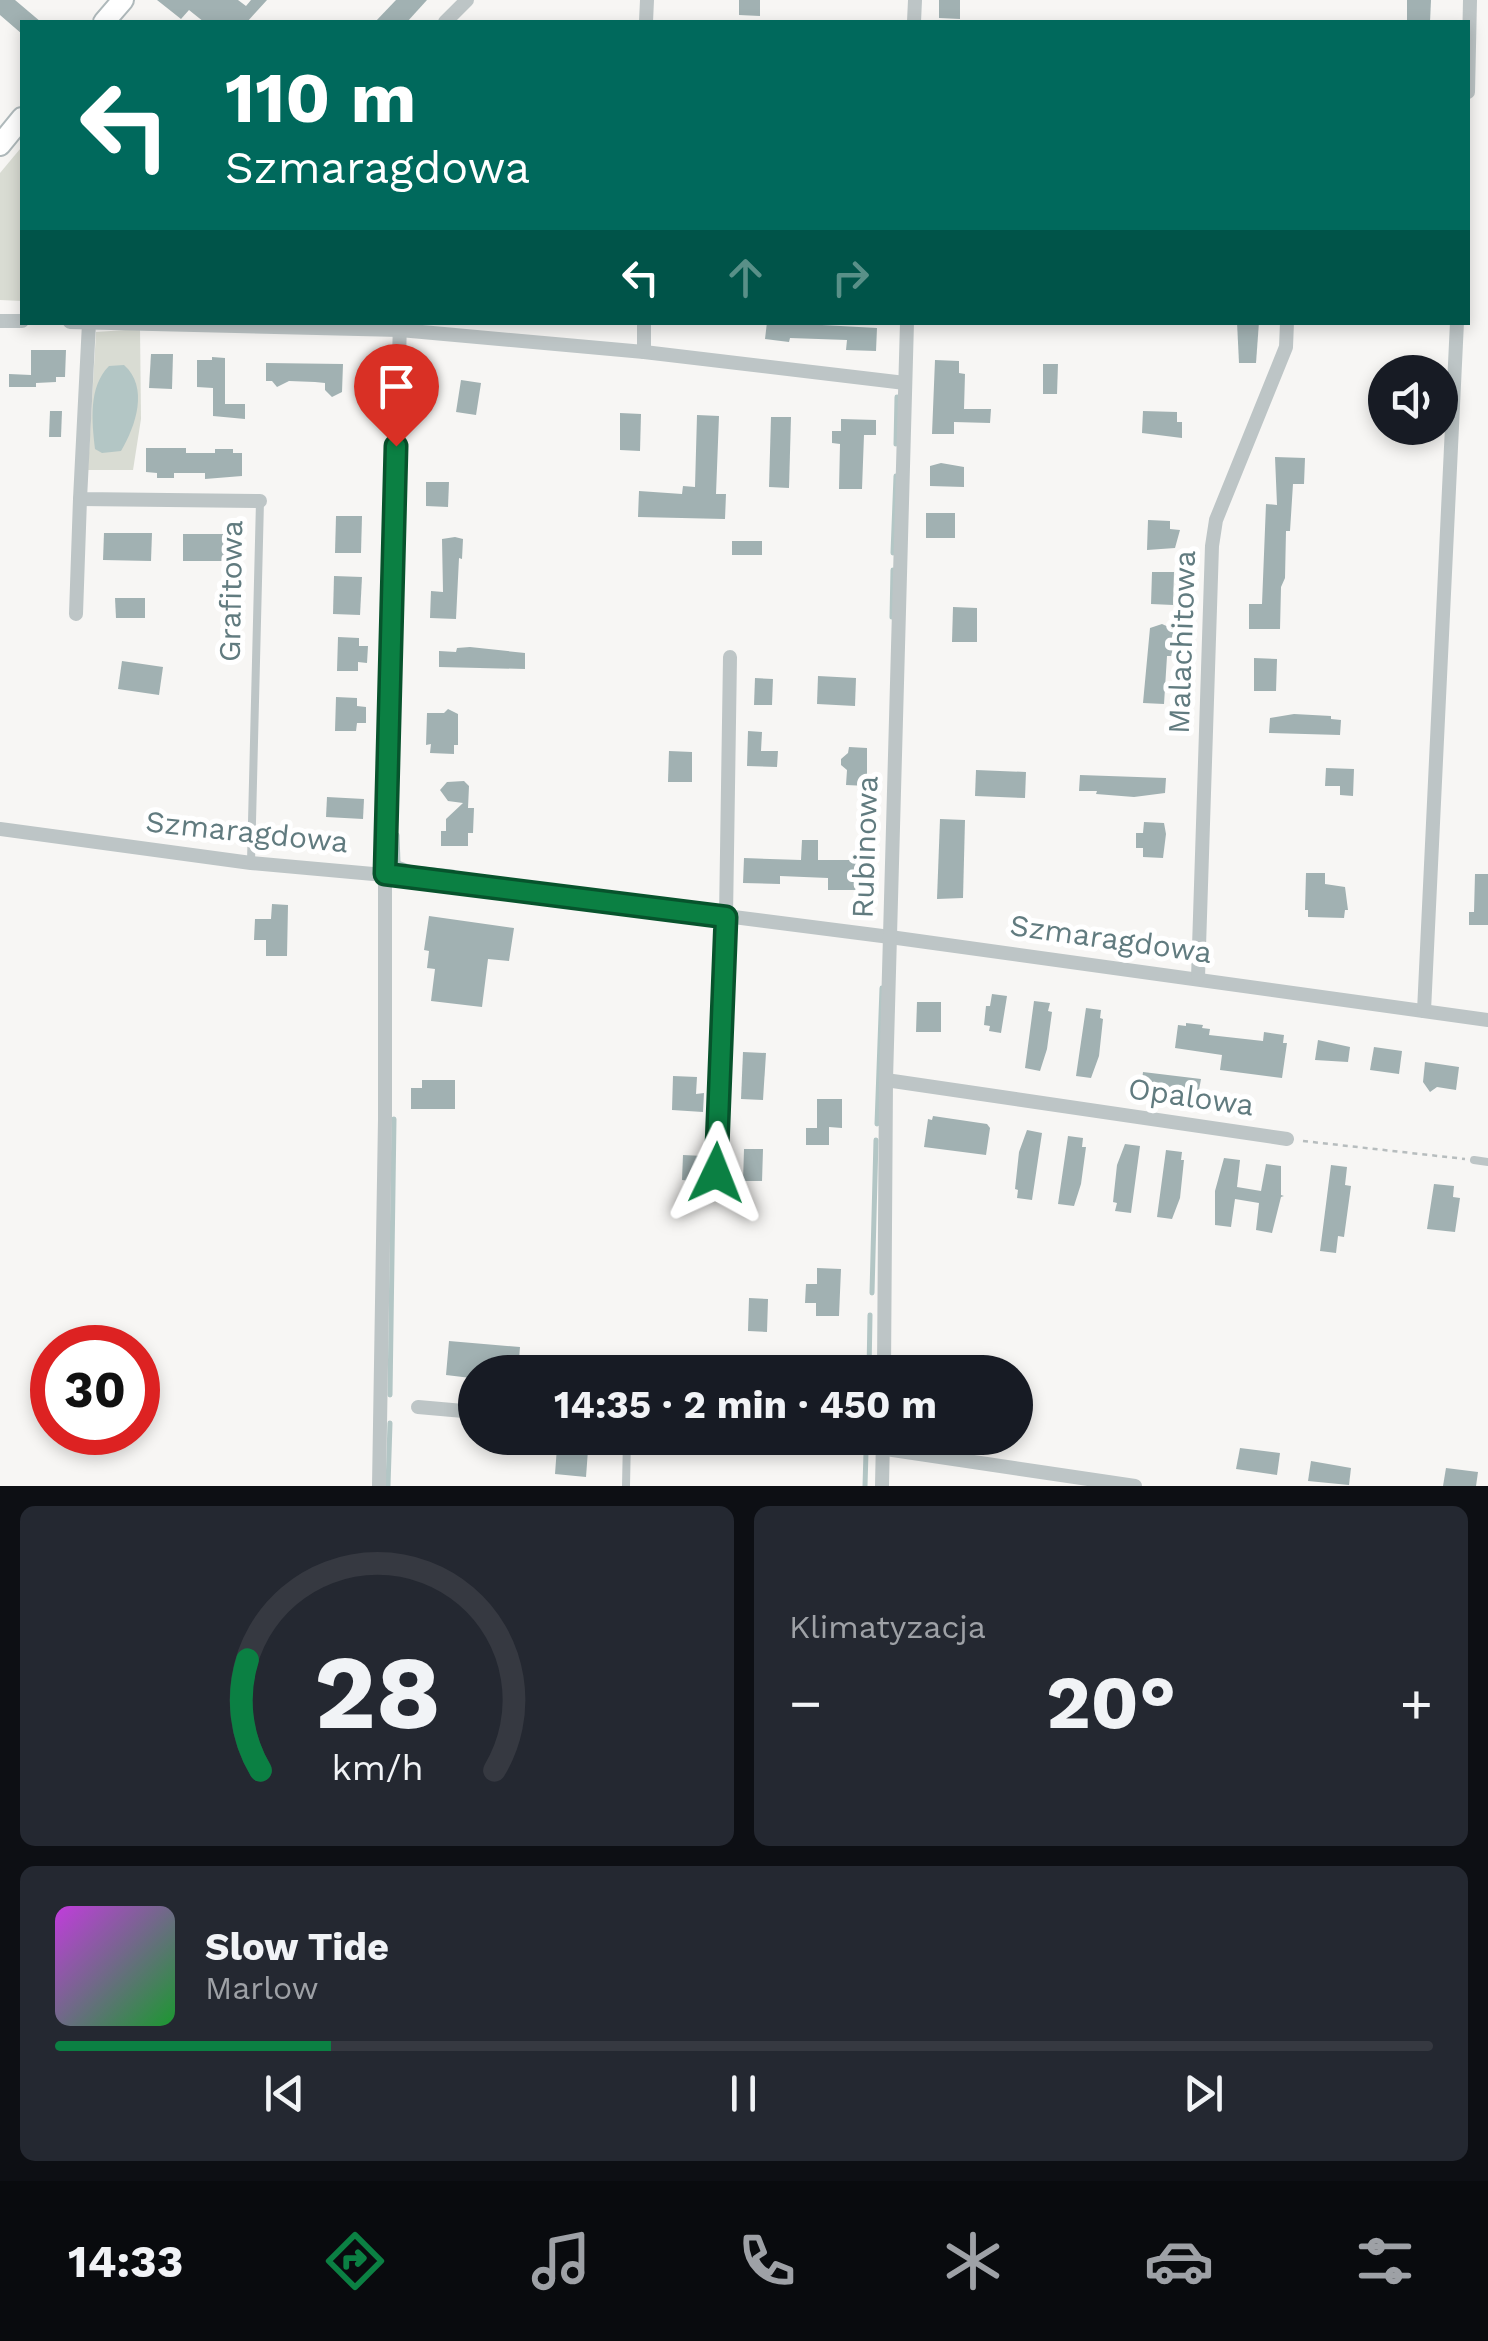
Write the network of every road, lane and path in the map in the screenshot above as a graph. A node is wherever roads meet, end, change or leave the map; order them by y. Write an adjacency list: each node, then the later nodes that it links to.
1 (123, 0): 3 (main road)
2 (467, 0): 4 (street)
3 (106, 20)
4 (447, 20)
5 (20, 120): 6 (main road)
6 (0, 145)
7 (89, 325): 16 (street)
8 (296, 325): 13 (street)
9 (644, 325): 14 (street)
10 (907, 325): 15 (street, Rubinowa)
11 (1286, 325): 25 (street, Malachitowa)
12 (1457, 325): 26 (street)
13 (400, 326): 14 (street); 22 (street)
14 (644, 352): 15 (street)
15 (906, 383): 24 (street, Rubinowa)
16 (80, 499): 17 (street, Grafitowa); 18 (street)
17 (260, 502): 21 (lane, Grafitowa)
18 (76, 614)
19 (730, 657): 23 (street)
20 (0, 828): 21 (street, Szmaragdowa)
21 (251, 863): 22 (street, Szmaragdowa)
22 (385, 874): 23 (street, Szmaragdowa); 39 (street)
23 (726, 917): 24 (street, Szmaragdowa); 32 (street)
24 (890, 937): 25 (street, Szmaragdowa); 28 (street, Rubinowa)
25 (1198, 978): 26 (street, Szmaragdowa)
26 (1424, 1011): 27 (street, Szmaragdowa)
27 (1488, 1020)
28 (886, 1080): 29 (street, Opalowa); 33 (street, Rubinowa)
29 (1287, 1139): 30 (path, Opalowa)
30 (1474, 1160): 31 (lane)
31 (1488, 1162)
32 (716, 1173)
33 (884, 1355)
34 (418, 1407): 35 (street)
35 (458, 1411)
36 (627, 1455): 40 (lane)
37 (883, 1455): 41 (street)
38 (949, 1455): 42 (street)
39 (378, 1486)
40 (626, 1486)
41 (882, 1486)
42 (1135, 1486)

